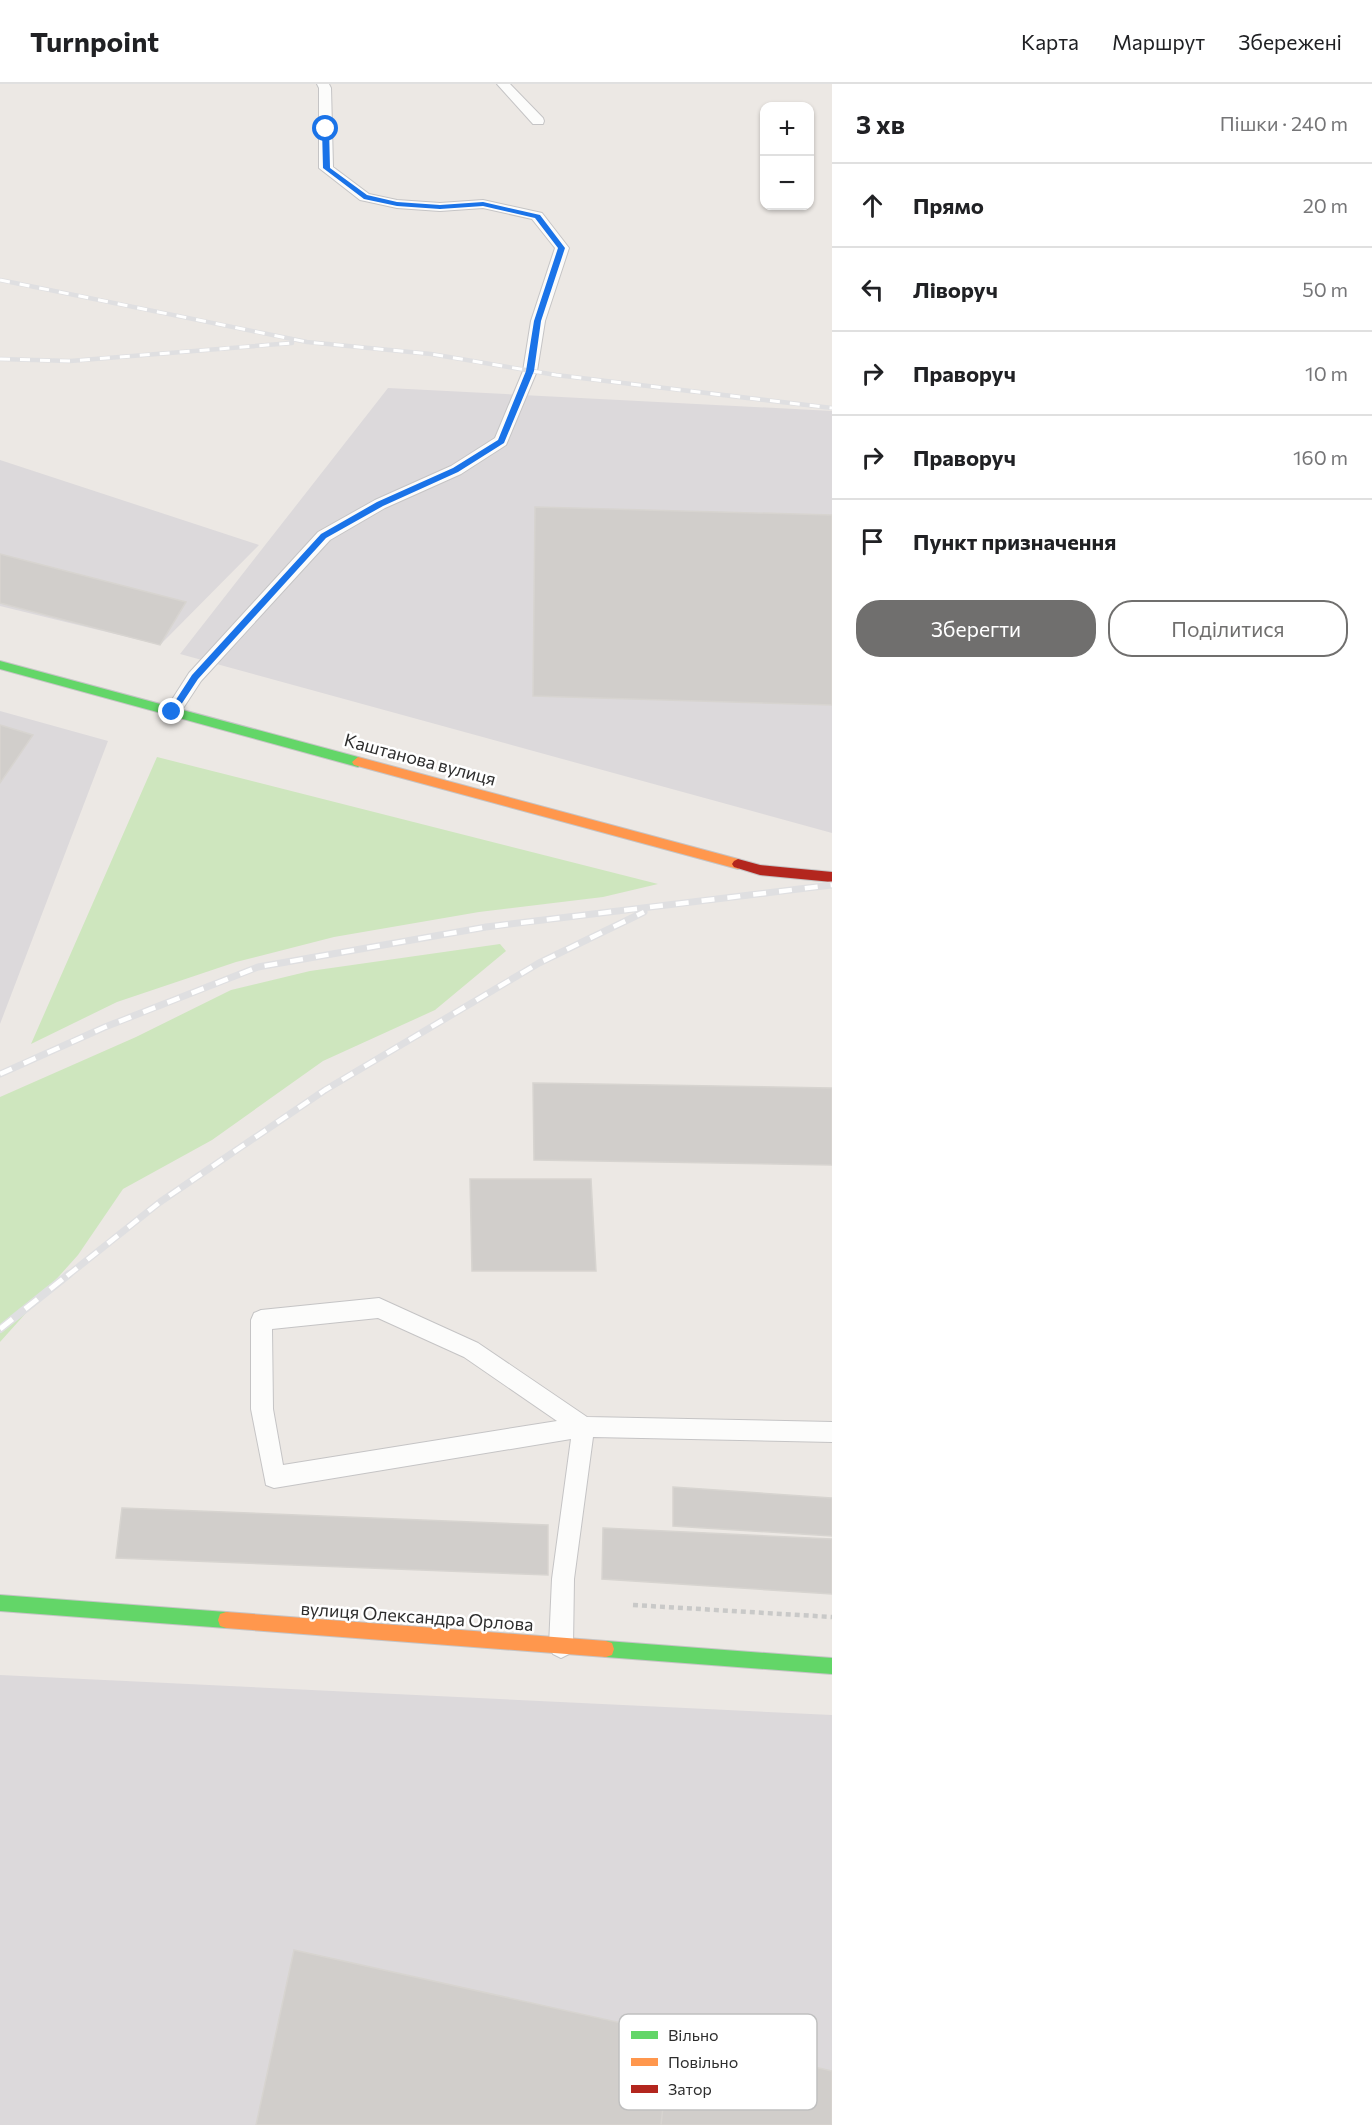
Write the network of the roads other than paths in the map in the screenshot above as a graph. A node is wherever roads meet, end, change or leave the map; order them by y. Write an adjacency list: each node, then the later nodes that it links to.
1 (503, 84): 3 (lane)
2 (325, 85): 5 (lane)
3 (538, 121)
4 (0, 665): 5 (street, Каштанова вулиця)
5 (172, 712): 6 (street, Каштанова вулиця)
6 (832, 877)
7 (584, 1427): 7 (lane); 8 (lane); 10 (lane)
8 (832, 1432)
9 (0, 1603): 10 (street, вулиця Олександра Орлова)
10 (561, 1646): 11 (street, вулиця Олександра Орлова)
11 (832, 1666)

